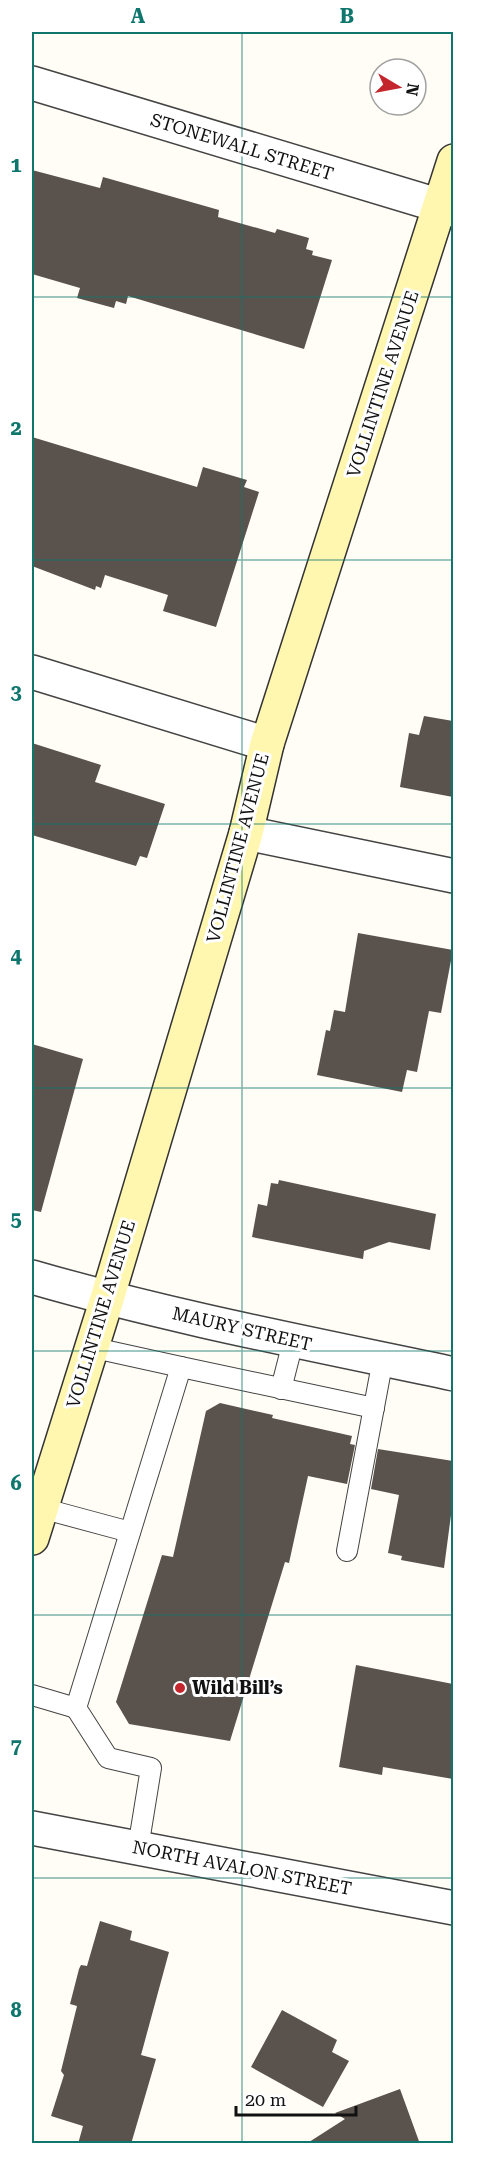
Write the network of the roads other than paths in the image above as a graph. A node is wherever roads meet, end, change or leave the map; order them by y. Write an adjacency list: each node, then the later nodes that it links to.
1 (32, 82): 3 (street, STONEWALL STREET)
2 (453, 161): 3 (street, VOLLINTINE AVENUE)
3 (446, 209): 5 (street, VOLLINTINE AVENUE)
4 (32, 672): 5 (street)
5 (267, 744): 6 (street, VOLLINTINE AVENUE)
6 (246, 833): 7 (street); 9 (street, VOLLINTINE AVENUE)
7 (453, 876)
8 (32, 1277): 9 (street, MAURY STREET)
9 (107, 1299): 10 (street, MAURY STREET); 11 (street, VOLLINTINE AVENUE)
10 (292, 1342): 12 (street, MAURY STREET); 15 (lane)
11 (90, 1347): 13 (lane); 17 (street, VOLLINTINE AVENUE)
12 (383, 1359): 14 (street, MAURY STREET); 16 (lane)
13 (181, 1367): 15 (lane); 18 (lane)
14 (453, 1374)
15 (281, 1389): 16 (lane)
16 (374, 1408): 19 (lane)
17 (36, 1523): 18 (lane)
18 (130, 1532): 21 (lane)
19 (347, 1551)
20 (32, 1695): 21 (lane)
21 (76, 1708): 23 (lane)
22 (32, 1828): 23 (street, NORTH AVALON STREET)
23 (138, 1848): 24 (street, NORTH AVALON STREET)
24 (453, 1908)

